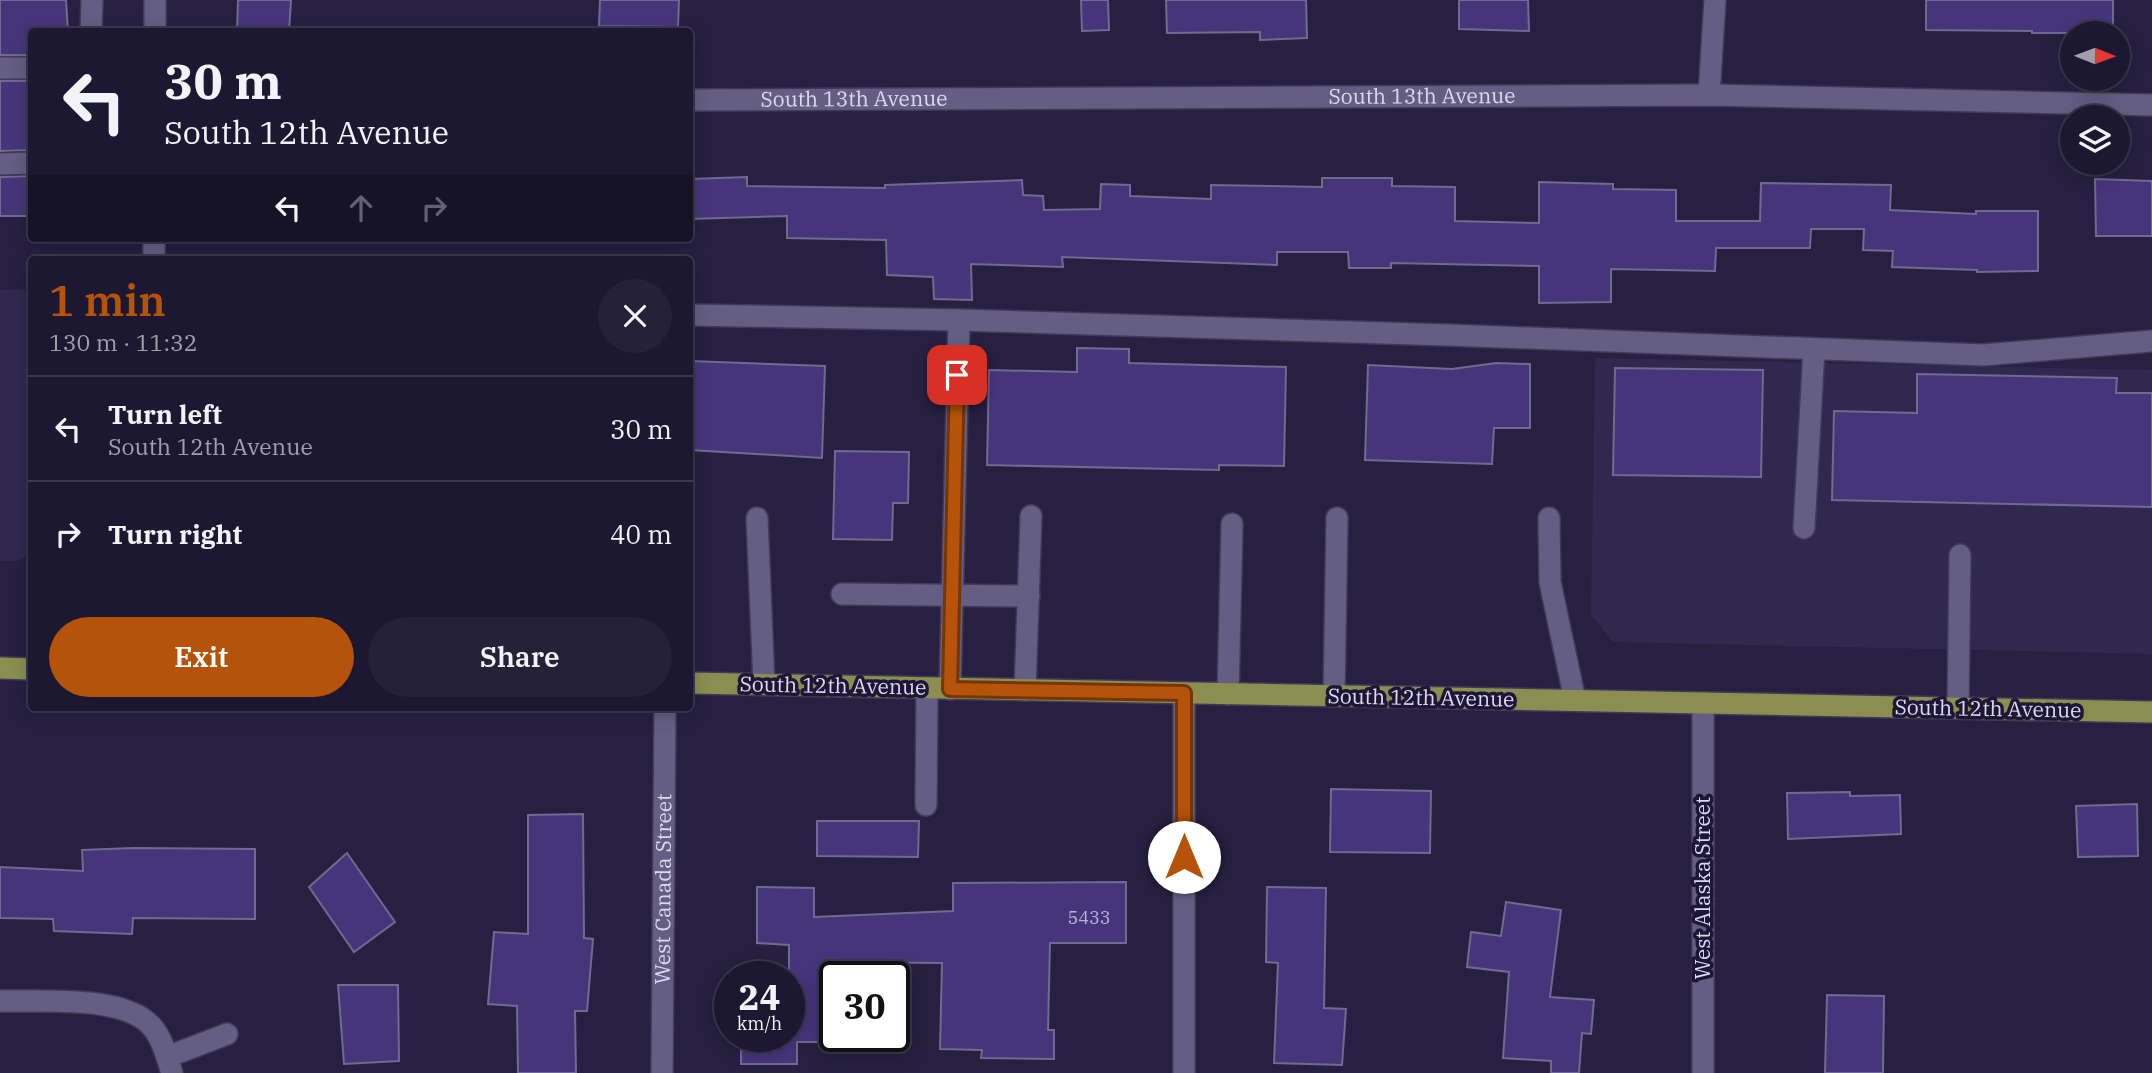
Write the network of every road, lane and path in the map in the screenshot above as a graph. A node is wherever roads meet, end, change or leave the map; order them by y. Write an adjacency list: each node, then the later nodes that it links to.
1 (92, 0): 4 (street)
2 (155, 0): 5 (street)
3 (1715, 0): 8 (street)
4 (91, 28)
5 (155, 28)
6 (0, 68): 7 (street)
7 (28, 68)
8 (1709, 96): 9 (street, South 13th Avenue); 10 (street, South 13th Avenue)
9 (693, 100)
10 (2152, 105)
11 (0, 163): 12 (street)
12 (28, 163)
13 (693, 316): 14 (street)
14 (959, 320): 16 (street); 25 (street)
15 (2152, 341): 16 (street)
16 (1814, 349): 22 (street)
17 (1031, 516): 26 (street)
18 (1549, 517): 37 (street)
19 (757, 518): 30 (street)
20 (1338, 518): 36 (street)
21 (1232, 524): 35 (street)
22 (1804, 528)
23 (1960, 555): 39 (street)
24 (842, 594): 25 (street)
25 (953, 595): 26 (street); 32 (street)
26 (1029, 596): 33 (street)
27 (0, 668): 28 (main road)
28 (28, 669)
29 (693, 683): 30 (main road, South 12th Avenue)
30 (764, 684): 31 (main road, South 12th Avenue)
31 (927, 688): 32 (main road, South 12th Avenue); 42 (street)
32 (950, 689): 33 (main road, South 12th Avenue)
33 (1025, 690): 34 (main road, South 12th Avenue)
34 (1184, 693): 35 (main road, South 12th Avenue); 47 (street)
35 (1228, 694): 36 (main road, South 12th Avenue)
36 (1334, 696): 37 (main road, South 12th Avenue)
37 (1575, 701): 38 (main road, South 12th Avenue)
38 (1703, 703): 39 (main road, South 12th Avenue); 48 (street, West Alaska Street)
39 (1958, 708): 41 (main road, South 12th Avenue)
40 (665, 711): 46 (street, West Canada Street)
41 (2152, 712)
42 (926, 805)
43 (0, 1001): 45 (street)
44 (227, 1034): 45 (street)
45 (169, 1065)
46 (662, 1073)
47 (1184, 1073)
48 (1703, 1073)

